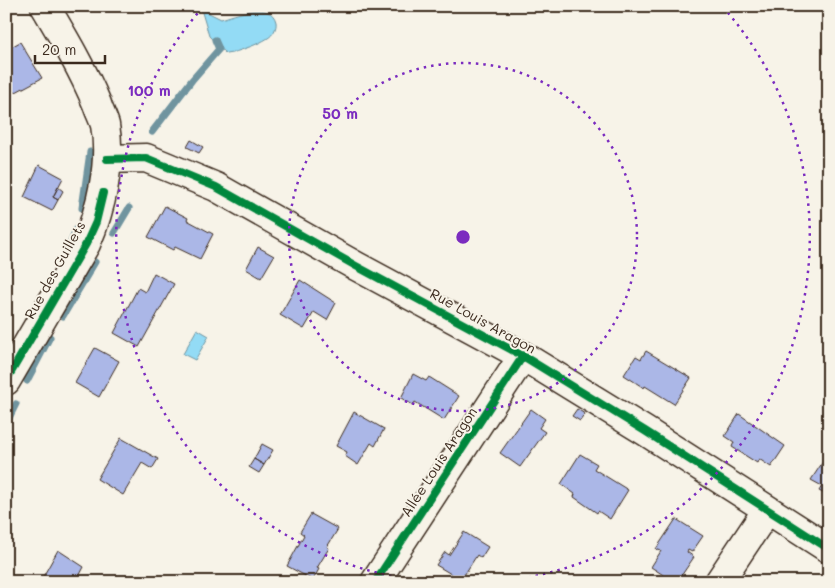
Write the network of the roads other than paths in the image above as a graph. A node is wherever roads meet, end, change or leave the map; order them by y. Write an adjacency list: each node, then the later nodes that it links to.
1 (45, 6): 2 (street, Rue des Guillets)
2 (107, 159): 3 (street, Rue Louis Aragon); 4 (street, Rue des Guillets)
3 (523, 356): 5 (street, Rue Louis Aragon); 7 (street, Allée Louis Aragon)
4 (6, 381)
5 (767, 510): 6 (street, Rue Louis Aragon); 8 (street)
6 (829, 549)
7 (375, 582)
8 (719, 582)

